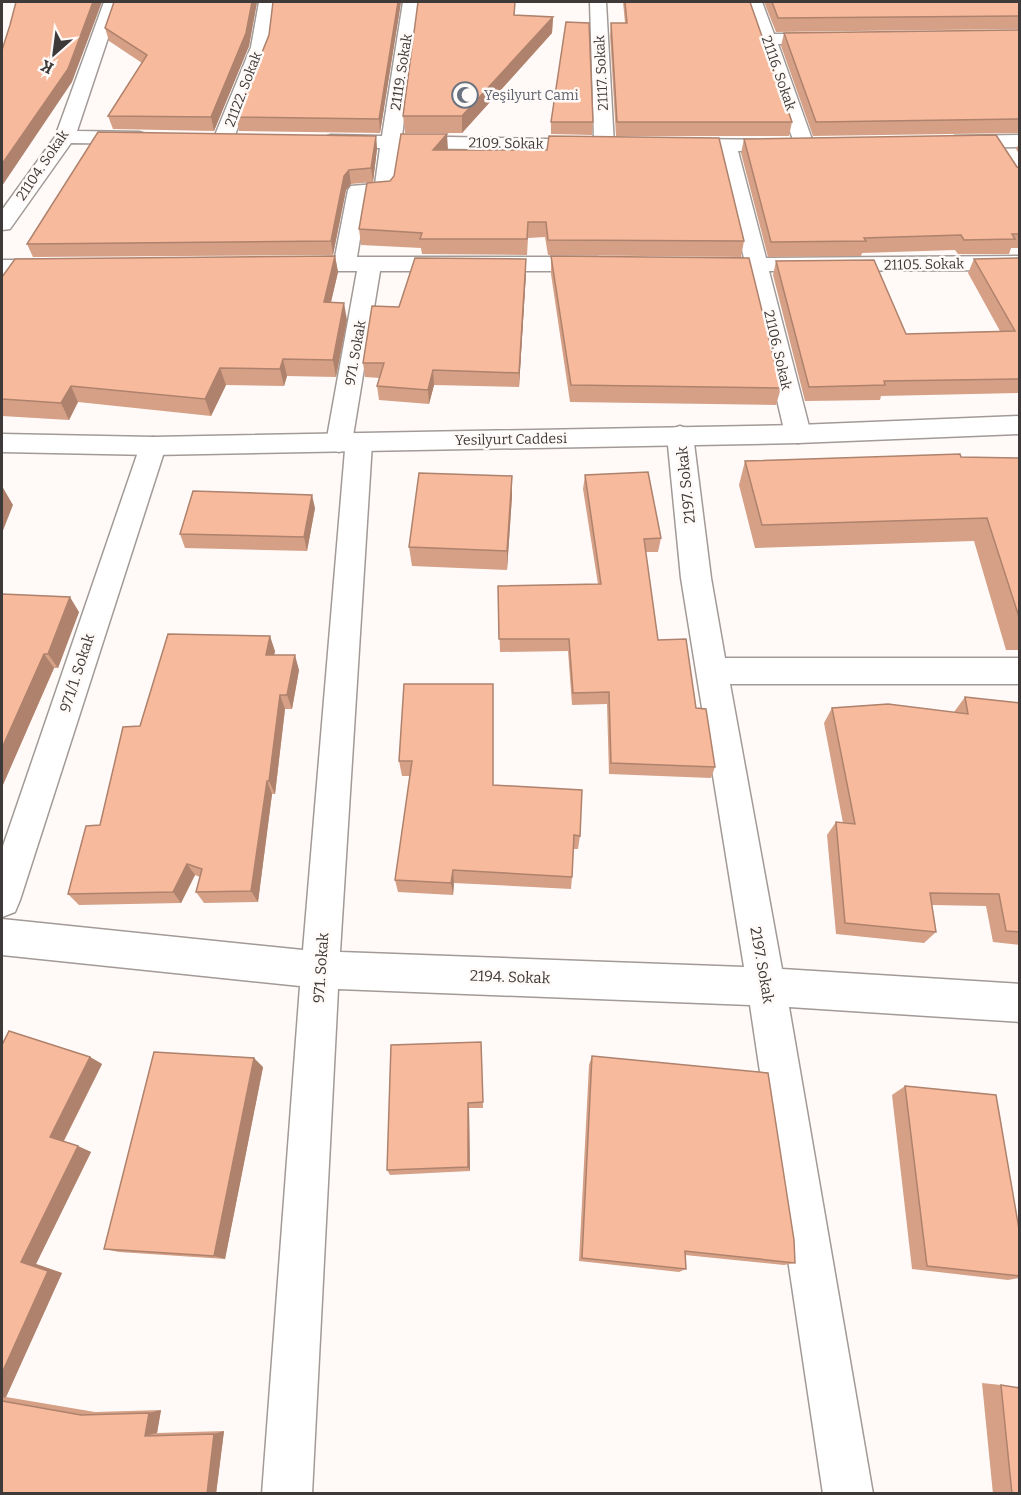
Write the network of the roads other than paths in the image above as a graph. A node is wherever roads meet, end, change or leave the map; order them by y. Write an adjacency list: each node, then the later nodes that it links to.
1 (112, 2): 8 (street, 21104. Sokak)
2 (267, 2): 11 (street, 21122. Sokak)
3 (411, 2): 15 (street, 21119. Sokak)
4 (598, 2): 18 (street, 21117. Sokak)
5 (754, 2): 7 (street, 21116. Sokak)
6 (850, 38): 7 (street)
7 (767, 39): 22 (street, 21116. Sokak)
8 (65, 137): 9 (street); 23 (street, 21104. Sokak)
9 (156, 138)
10 (201, 139): 11 (street)
11 (223, 140): 12 (street)
12 (247, 140)
13 (307, 141): 15 (street, 2109. Sokak)
14 (1020, 141): 16 (street)
15 (390, 142): 18 (street, 2109. Sokak); 24 (street, 21119. Sokak)
16 (936, 142)
17 (828, 144): 22 (street)
18 (604, 145): 19 (street, 2109. Sokak)
19 (627, 145)
20 (660, 145): 21 (street)
21 (727, 145): 22 (street); 31 (street, 21106. Sokak)
22 (804, 145)
23 (2, 224)
24 (345, 263): 25 (street); 27 (street)
25 (370, 263): 28 (street); 37 (street, 971. Sokak)
26 (1020, 263): 31 (street, 21105. Sokak)
27 (274, 264)
28 (617, 265)
29 (688, 265): 31 (street, 21105. Sokak)
30 (73, 266): 32 (street)
31 (758, 266): 34 (street, 21106. Sokak)
32 (2, 267)
33 (1020, 425): 34 (street, Yesilyurt Caddesi)
34 (798, 434): 35 (street, Yesilyurt Caddesi)
35 (680, 435): 37 (street, Yesilyurt Caddesi); 39 (street, 2197. Sokak)
36 (2, 443): 38 (street, Yesilyurt Caddesi)
37 (349, 443): 38 (street, Yesilyurt Caddesi); 43 (street, 971. Sokak)
38 (153, 446): 41 (street, 971/1. Sokak)
39 (712, 671): 40 (street); 44 (street, 2197. Sokak)
40 (1020, 671)
41 (2, 900)
42 (2, 937): 43 (street, 2194. Sokak)
43 (320, 970): 44 (street, 2194. Sokak); 46 (street, 971. Sokak)
44 (766, 987): 45 (street, 2194. Sokak); 47 (street, 2197. Sokak)
45 (1020, 1003)
46 (287, 1494)
47 (848, 1494)

